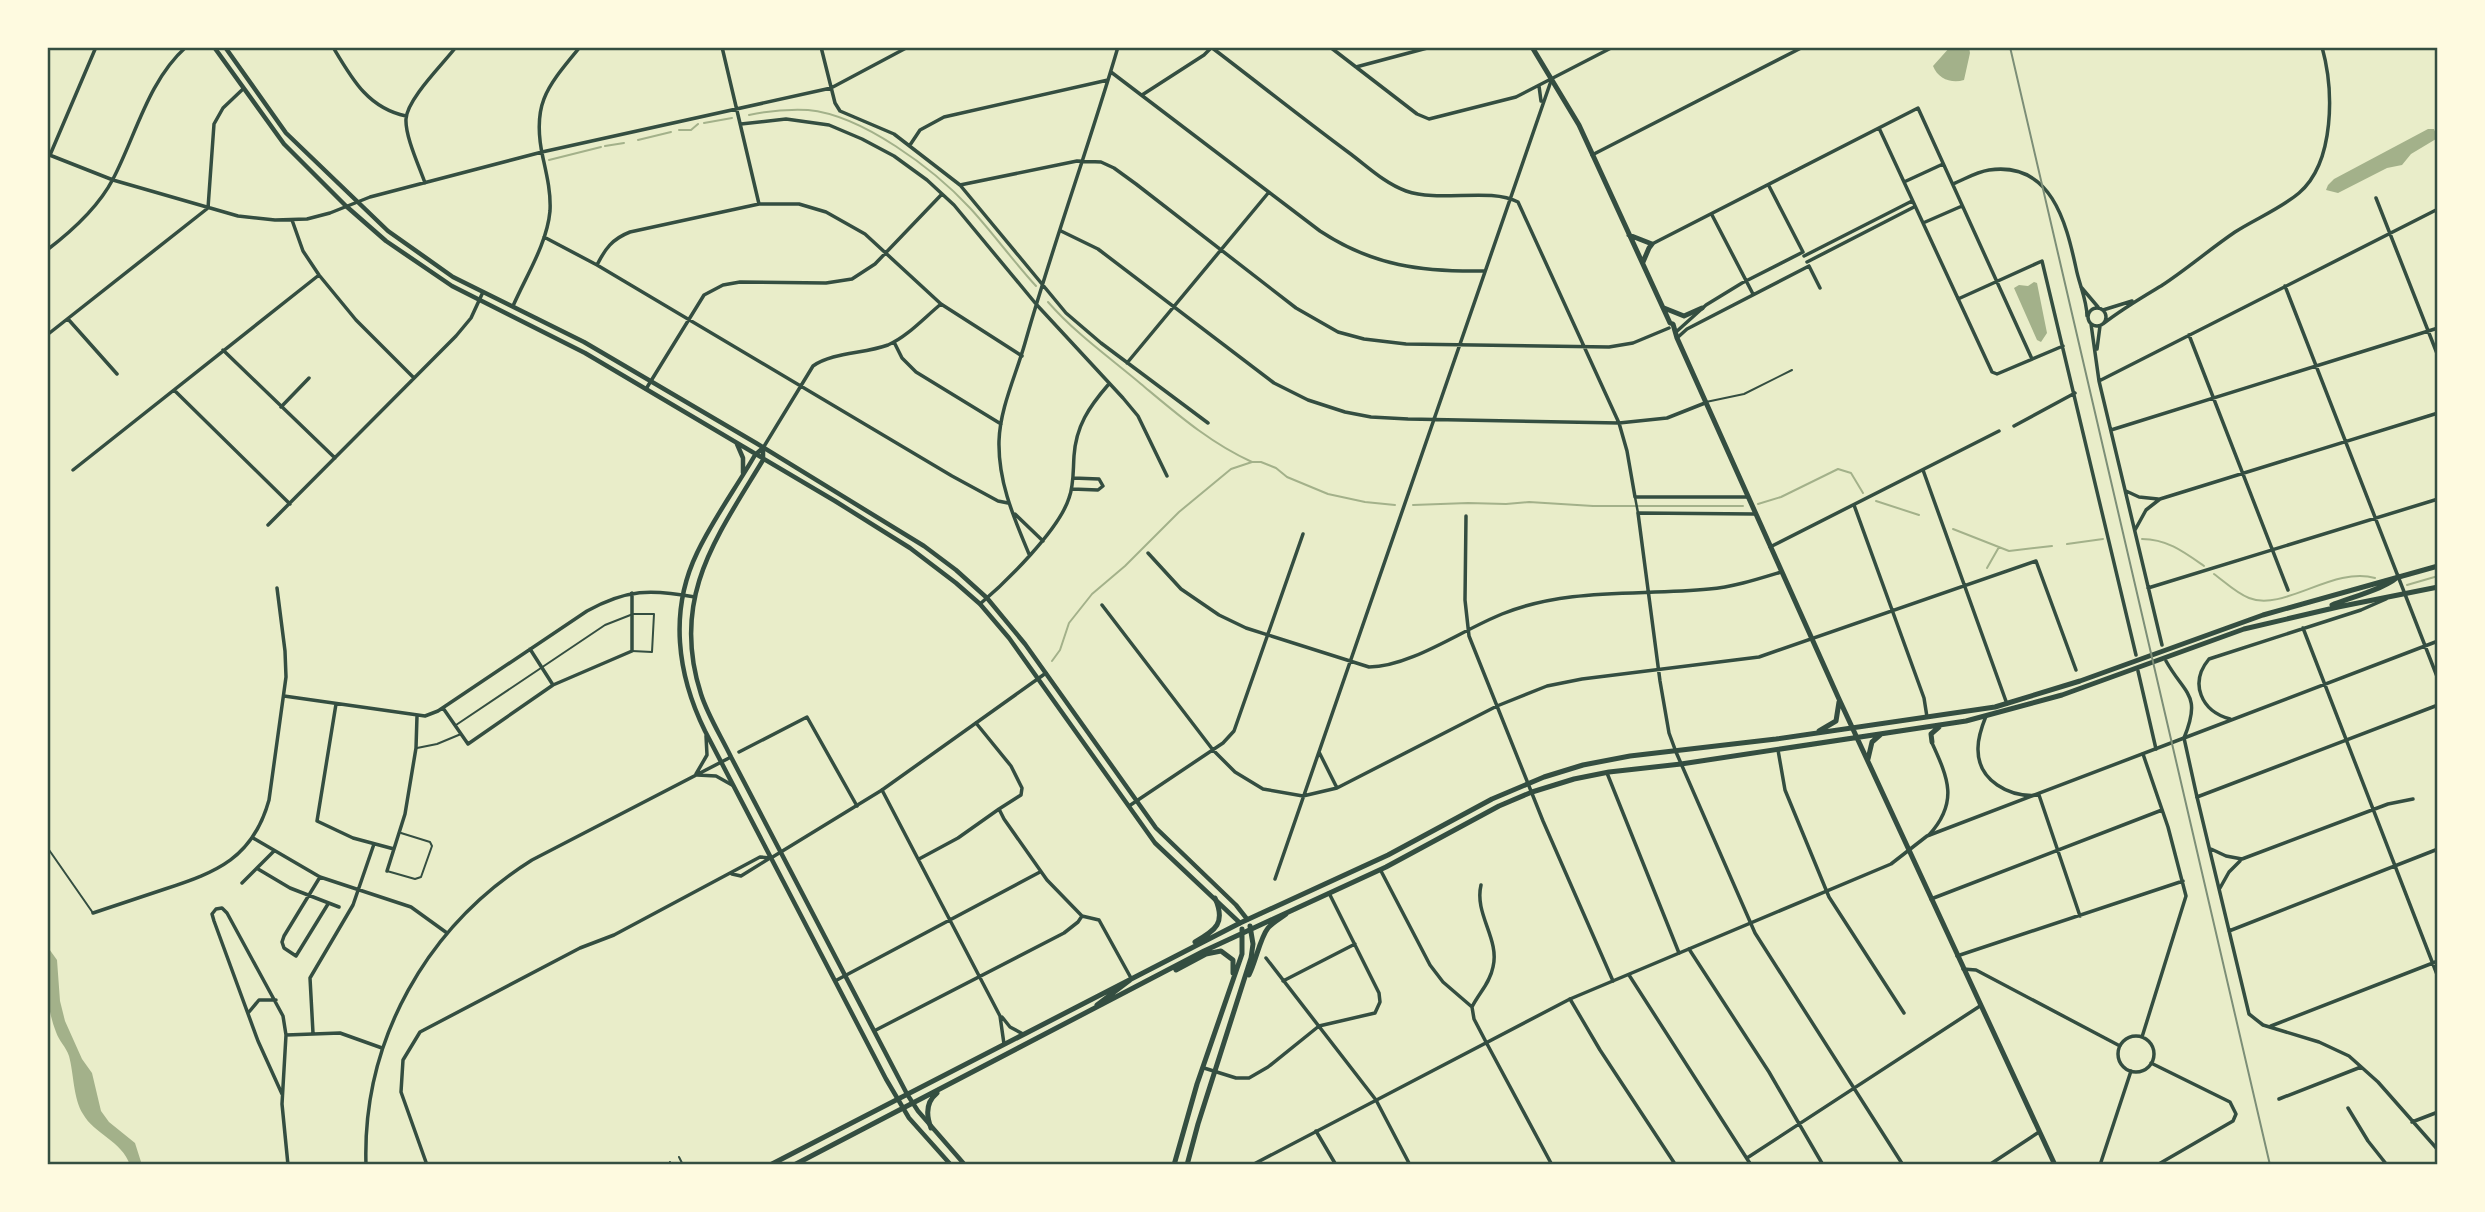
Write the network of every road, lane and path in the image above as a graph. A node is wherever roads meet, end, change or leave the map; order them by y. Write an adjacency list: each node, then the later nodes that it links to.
1 (96, 47): 34 (street)
2 (186, 47): 38 (street)
3 (214, 47): 25 (main road)
4 (225, 47): 49 (main road)
5 (333, 47): 29 (street)
6 (580, 47): 33 (street)
7 (722, 47): 28 (street)
8 (821, 47): 24 (street)
9 (908, 47): 24 (street)
10 (1118, 47): 20 (street)
11 (1212, 47): 26 (street); 46 (street)
12 (1331, 47): 19 (street)
13 (1431, 47): 19 (street)
14 (1532, 47): 22 (main road)
15 (1613, 47): 22 (street)
16 (1803, 47): 35 (street)
17 (2322, 47): 82 (street)
18 (454, 48): 29 (street)
19 (1356, 67): 23 (street)
20 (1111, 72): 21 (street); 26 (street)
21 (1108, 80): 32 (street); 36 (street)
22 (1550, 80): 23 (street); 27 (street); 35 (main road)
23 (1539, 86): 27 (street)
24 (831, 88): 28 (street); 32 (street)
25 (243, 89): 51 (main road); 54 (street)
26 (1142, 95): 44 (street)
27 (1542, 104): 46 (street)
28 (738, 109): 30 (street); 33 (street)
29 (406, 117): 40 (street)
30 (741, 124): 45 (street); 50 (street)
31 (1880, 128): 37 (street); 39 (street); 43 (street)
32 (910, 145): 42 (street)
33 (541, 152): 40 (street); 62 (street)
34 (48, 155): 38 (street)
35 (1592, 155): 61 (main road)
36 (1083, 160): 42 (street); 59 (street); 64 (street)
37 (1943, 164): 39 (street); 41 (street)
38 (113, 180): 54 (street); 65 (street)
39 (1904, 182): 48 (street)
40 (425, 183): 49 (street)
41 (1952, 184): 53 (street); 76 (street)
42 (960, 185): 75 (street)
43 (1769, 186): 56 (street); 67 (street)
44 (1269, 192): 64 (street); 71 (street)
45 (942, 194): 66 (street); 85 (street)
46 (1509, 198): 71 (street); 105 (street)
47 (2376, 198): 60 (street)
48 (1912, 201): 52 (street); 67 (street)
49 (356, 202): 51 (street); 79 (main road)
50 (759, 204): 66 (street); 70 (street)
51 (346, 206): 57 (street); 83 (main road)
52 (1915, 206): 58 (street); 69 (street)
53 (1962, 206): 58 (street); 74 (street)
54 (208, 208): 57 (street); 93 (street)
55 (2438, 209): 60 (street)
56 (1713, 215): 63 (street); 73 (street)
57 (292, 220): 72 (street)
58 (1923, 223): 81 (street)
59 (1061, 231): 75 (street); 87 (street)
60 (2390, 233): 77 (street); 99 (street)
61 (1629, 235): 63 (main road); 68 (main road)
62 (544, 237): 70 (street); 86 (street)
63 (1652, 244): 68 (main road)
64 (1221, 249): 87 (street); 103 (street)
65 (47, 250)
66 (886, 253): 84 (street); 94 (street)
67 (1803, 254): 69 (street); 73 (street)
68 (1643, 262): 88 (main road)
69 (1808, 264): 78 (street); 80 (street)
70 (597, 265): 94 (street)
71 (1484, 271): 103 (street)
72 (318, 275): 106 (street); 116 (street)
73 (1747, 281): 80 (street); 90 (street)
74 (1997, 281): 81 (street); 104 (street); 110 (street)
75 (1042, 284): 85 (street); 111 (street)
76 (2079, 285): 89 (street); 92 (street)
77 (2285, 286): 101 (street); 112 (street)
78 (1820, 288)
79 (483, 292): 83 (street); 86 (main road)
80 (1754, 293): 98 (street)
81 (1958, 299): 110 (street)
82 (2137, 299): 91 (street); 96 (street)
83 (479, 300): 116 (street); 121 (main road)
84 (941, 303): 102 (street); 108 (street)
85 (1036, 304): 108 (street); 119 (street)
86 (513, 306): 118 (main road)
87 (1173, 306): 111 (street); 128 (street)
88 (1663, 307): 90 (main road); 98 (main road)
89 (2098, 307): 91 (street); 92 (street)
90 (1702, 308): 98 (street)
91 (2103, 310): 96 (street)
92 (2087, 316): 95 (street)
93 (68, 318): 100 (street); 114 (street)
94 (687, 320): 118 (street); 120 (street)
95 (2091, 324): 96 (street); 107 (street)
96 (2101, 325): 107 (street)
97 (2438, 328): 99 (street)
98 (1673, 331): 105 (street); 125 (main road)
99 (2428, 331): 109 (street); 112 (street)
100 (47, 335)
101 (2189, 335): 117 (street); 124 (street)
102 (894, 342): 120 (street); 131 (street)
103 (1459, 345): 105 (street); 128 (street)
104 (2063, 346): 110 (street); 123 (street)
105 (1584, 347): 130 (street)
106 (223, 351): 122 (street); 126 (street)
107 (2096, 355): 117 (street)
108 (1021, 356): 131 (street)
109 (2438, 356)
110 (2032, 359)
111 (1127, 363): 129 (street)
112 (2316, 366): 124 (street); 135 (street)
113 (1792, 370): 125 (lane)
114 (117, 374)
115 (309, 378): 126 (street)
116 (414, 378): 139 (street)
117 (2099, 381): 133 (street)
118 (650, 382): 121 (street); 137 (main road)
119 (1108, 384): 144 (street); 146 (street)
120 (801, 386): 137 (street); 153 (street)
121 (646, 389): 136 (main road)
122 (174, 390): 141 (street); 154 (street)
123 (2075, 393): 132 (street); 198 (street)
124 (2214, 398): 133 (street); 143 (street)
125 (1705, 403): 130 (street); 149 (main road)
126 (281, 407): 139 (street)
127 (2438, 413): 135 (street)
128 (1433, 419): 130 (street); 200 (street)
129 (1208, 423)
130 (1619, 423): 152 (street)
131 (1001, 424): 153 (street)
132 (2014, 426)
133 (2111, 430): 148 (street)
134 (1999, 431): 142 (street)
135 (2346, 442): 143 (street); 160 (street)
136 (736, 443): 138 (main road); 145 (main road)
137 (763, 447): 138 (main road); 140 (main road); 182 (main road)
138 (755, 455): 140 (main road); 145 (main road)
139 (335, 458): 154 (street)
140 (762, 460): 181 (main road); 184 (main road)
141 (72, 470)
142 (1923, 470): 155 (street); 172 (street)
143 (2243, 474): 150 (street); 166 (street)
144 (1167, 476)
145 (742, 477): 179 (main road)
146 (1073, 478): 147 (street); 147 (street)
147 (1072, 489): 164 (street)
148 (2126, 491): 150 (street); 162 (street)
149 (1748, 497): 152 (street); 158 (main road)
150 (2160, 499): 162 (street)
151 (2438, 499): 160 (street)
152 (1636, 502): 157 (street)
153 (1008, 503): 156 (street)
154 (290, 504): 161 (street)
155 (1854, 505): 165 (street); 186 (street)
156 (1014, 513): 164 (street); 168 (street)
157 (1638, 513): 158 (street); 178 (street)
158 (1755, 514): 165 (main road)
159 (1466, 516): 190 (street)
160 (2375, 518): 166 (street); 171 (street)
161 (268, 525)
162 (2135, 530): 175 (street)
163 (1303, 534): 191 (street)
164 (1042, 541): 168 (street)
165 (1770, 547): 170 (main road)
166 (2273, 550): 175 (street); 176 (street)
167 (1148, 553): 191 (street)
168 (1029, 554): 182 (street)
169 (2438, 566): 171 (main road)
170 (1782, 572): 178 (street); 192 (main road)
171 (2398, 576): 180 (street); 187 (main road); 215 (main road)
172 (1965, 586): 186 (street); 202 (street); 215 (street)
173 (2438, 587): 180 (main road)
174 (277, 588): 212 (street)
175 (2148, 589): 194 (street)
176 (2288, 590)
177 (632, 592): 179 (street); 188 (street); 196 (street)
178 (1649, 592): 190 (street); 203 (street)
179 (683, 595): 181 (street); 228 (main road)
180 (2405, 595): 183 (main road); 195 (street)
181 (695, 597): 244 (main road)
182 (987, 598): 184 (street); 205 (main road)
183 (2389, 598): 187 (main road); 189 (street)
184 (980, 604): 206 (main road)
185 (1102, 605): 239 (street)
186 (1893, 611): 192 (street); 221 (street)
187 (2316, 611): 220 (main road)
188 (633, 614): 197 (street); 197 (lane); 201 (lane)
189 (2303, 628): 209 (street); 210 (street)
190 (1467, 629): 200 (street); 217 (street)
191 (1269, 635): 200 (street); 239 (street)
192 (1812, 639): 203 (street); 213 (main road)
193 (2438, 641): 195 (street)
194 (2162, 645)
195 (2425, 646): 207 (street); 209 (street)
196 (530, 649): 201 (street); 218 (street)
197 (632, 651): 208 (street)
198 (2136, 655)
199 (2166, 661): 211 (street)
200 (1349, 663): 240 (street)
201 (542, 667): 208 (street); 225 (lane)
202 (2076, 670)
203 (1660, 671): 217 (street); 242 (street)
204 (2138, 671): 238 (street)
205 (1046, 673): 206 (street); 259 (main road)
206 (1039, 679): 223 (street); 261 (main road)
207 (2438, 679)
208 (553, 685): 231 (street)
209 (2325, 685): 222 (street); 234 (street)
210 (2199, 692): 211 (street); 222 (street)
211 (2189, 695): 233 (street)
212 (284, 696): 214 (street); 267 (street)
213 (1839, 699): 226 (main road); 229 (main road)
214 (336, 704): 219 (street); 268 (street)
215 (2007, 704): 221 (main road)
216 (2438, 705): 234 (street)
217 (1497, 706): 250 (street); 252 (street)
218 (443, 708): 219 (street); 225 (street)
219 (417, 716): 236 (street)
220 (1986, 716): 224 (main road); 255 (street)
221 (1927, 717): 226 (main road)
222 (2232, 720): 233 (street)
223 (976, 723): 253 (street); 262 (street)
224 (1943, 725): 227 (main road); 235 (main road)
225 (456, 726): 231 (street)
226 (1853, 728): 229 (main road); 232 (main road)
227 (1916, 729): 230 (main road); 235 (main road)
228 (705, 731): 246 (main road); 249 (street)
229 (1813, 733): 242 (main road)
230 (1886, 733): 232 (main road); 245 (main road)
231 (461, 734): 236 (lane)
232 (1856, 736): 237 (main road); 245 (main road)
233 (2184, 738): 238 (street); 257 (street)
234 (2346, 739): 257 (street); 264 (street)
235 (1931, 742): 266 (street)
236 (415, 748): 265 (street)
237 (1777, 749): 247 (main road); 292 (street)
238 (2156, 749): 243 (street)
239 (1213, 750): 256 (street); 259 (street)
240 (1319, 751): 252 (street); 256 (street)
241 (739, 752): 260 (street)
242 (1676, 752): 247 (street); 250 (main road)
243 (2143, 754): 255 (street); 263 (street)
244 (731, 757): 246 (street); 276 (main road)
245 (1868, 761): 272 (main road)
246 (721, 762): 249 (street); 251 (main road)
247 (1681, 764): 248 (main road); 306 (street)
248 (1606, 772): 254 (main road); 313 (street)
249 (695, 775): 251 (street); 310 (street)
250 (1528, 783): 254 (street); 303 (main road)
251 (734, 788): 277 (main road)
252 (1337, 788): 256 (street)
253 (882, 790): 260 (street); 278 (street)
254 (1532, 793): 282 (main road); 328 (street)
255 (2039, 794): 266 (street); 274 (street)
256 (1303, 796): 286 (street)
257 (2197, 796): 270 (street)
258 (2413, 799): 264 (street)
259 (1137, 800): 261 (street); 303 (main road)
260 (857, 806): 276 (street)
261 (1127, 807): 295 (main road)
262 (999, 809): 278 (street); 284 (street)
263 (2162, 810): 274 (street); 287 (street)
264 (2373, 810): 279 (street); 280 (street)
265 (400, 833): 271 (street); 283 (lane)
266 (1927, 836): 272 (street)
267 (253, 838): 275 (street); 300 (street)
268 (374, 844): 271 (street); 291 (street)
269 (47, 847): 300 (lane)
270 (2209, 847): 279 (street); 290 (street)
271 (394, 849): 283 (street)
272 (1908, 849): 292 (street); 296 (main road)
273 (2438, 849): 280 (street)
274 (2058, 850): 296 (street); 302 (street)
275 (274, 851): 281 (street); 285 (street)
276 (781, 852): 277 (street); 321 (main road)
277 (771, 858): 326 (main road); 377 (street)
278 (919, 859): 304 (street)
279 (2242, 859): 290 (street)
280 (2395, 866): 309 (street); 318 (street)
281 (258, 869): 288 (street); 294 (street)
282 (1380, 869): 293 (main road); 333 (street)
283 (387, 871)
284 (1040, 872): 301 (street); 304 (street)
285 (320, 877): 291 (street); 294 (street)
286 (1275, 879)
287 (2183, 881): 302 (street); 345 (street)
288 (243, 883)
289 (1481, 885): 333 (street)
290 (2219, 888): 309 (street)
291 (359, 890): 310 (street); 342 (street)
292 (1827, 892): 306 (street); 336 (street)
293 (1329, 893): 297 (main road); 311 (street)
294 (309, 897): 298 (street); 298 (street)
295 (1215, 898): 305 (main road); 317 (main road)
296 (1931, 899): 314 (main road)
297 (1308, 902): 307 (main road); 329 (main road)
298 (328, 904): 299 (street)
299 (339, 907)
300 (93, 913)
301 (1082, 916): 322 (street); 324 (street)
302 (2080, 916): 314 (street)
303 (1247, 919): 305 (main road); 307 (main road)
304 (951, 921): 321 (street); 322 (street)
305 (1240, 923): 308 (main road); 317 (main road)
306 (1751, 923): 312 (street); 356 (street)
307 (1251, 928): 308 (main road); 329 (main road)
308 (1243, 931): 325 (main road); 334 (main road)
309 (2229, 931): 340 (street)
310 (447, 933): 349 (street)
311 (1355, 944): 327 (street); 339 (street)
312 (1689, 949): 313 (street); 367 (street)
313 (1679, 953): 320 (street)
314 (1957, 956): 319 (main road)
315 (1266, 958): 327 (street)
316 (2438, 961): 318 (street)
317 (1158, 964): 324 (main road)
318 (2432, 964): 323 (street); 340 (street)
319 (1963, 969): 332 (main road); 348 (street)
320 (1629, 975): 328 (street); 373 (street)
321 (845, 976): 326 (street); 341 (main road)
322 (980, 976): 337 (street); 341 (street)
323 (2438, 977)
324 (1131, 978): 338 (main road); 343 (main road)
325 (1151, 980): 334 (main road); 338 (main road)
326 (835, 981): 360 (main road)
327 (1283, 981): 339 (street)
328 (1613, 981): 330 (street)
329 (1242, 987): 354 (main road)
330 (1570, 999): 346 (street); 374 (street)
331 (276, 1000): 335 (street); 335 (street); 344 (street)
332 (1980, 1006): 356 (street); 370 (main road)
333 (1472, 1007): 346 (street)
334 (1222, 1012): 352 (main road)
335 (249, 1013): 357 (street)
336 (1904, 1013)
337 (1000, 1016): 343 (street); 347 (street)
338 (1083, 1016): 355 (main road)
339 (1319, 1026): 354 (street); 361 (street)
340 (2270, 1026): 351 (street)
341 (873, 1031): 358 (main road)
342 (313, 1033): 344 (street); 349 (street)
343 (1023, 1034): 347 (main road)
344 (286, 1035): 357 (street)
345 (2142, 1037): 348 (street); 350 (street)
346 (1486, 1042): 361 (street); 388 (street)
347 (1004, 1044): 358 (main road)
348 (2120, 1046): 353 (street)
349 (382, 1048): 376 (street)
350 (2151, 1063): 353 (street); 395 (street)
351 (2361, 1067): 359 (street); 366 (street)
352 (1203, 1068): 354 (street); 383 (main road)
353 (2131, 1071): 394 (street)
354 (1215, 1072): 384 (main road)
355 (942, 1088): 362 (main road); 368 (main road)
356 (1854, 1088): 367 (street); 391 (street)
357 (282, 1094): 375 (street)
358 (907, 1094): 360 (main road); 362 (main road)
359 (2279, 1098)
360 (897, 1099): 363 (main road); 379 (main road)
361 (1376, 1100): 369 (street); 387 (street)
362 (912, 1103): 363 (main road); 368 (main road)
363 (903, 1108): 380 (main road); 381 (main road)
364 (2348, 1108): 396 (street)
365 (2438, 1112): 366 (street)
366 (2412, 1122): 371 (street)
367 (1799, 1124): 373 (street); 390 (street)
368 (931, 1128): 382 (main road)
369 (1316, 1131): 385 (street); 386 (street)
370 (2039, 1132): 392 (street); 393 (main road)
371 (2438, 1150)
372 (679, 1157): 378 (lane)
373 (1747, 1158): 389 (street)
374 (1674, 1164)
375 (288, 1165)
376 (366, 1165)
377 (427, 1165)
378 (683, 1165)
379 (770, 1165)
380 (794, 1165)
381 (951, 1165)
382 (965, 1165)
383 (1174, 1165)
384 (1187, 1165)
385 (1253, 1165)
386 (1336, 1165)
387 (1410, 1165)
388 (1552, 1165)
389 (1751, 1165)
390 (1823, 1165)
391 (1903, 1165)
392 (1989, 1165)
393 (2055, 1165)
394 (2100, 1165)
395 (2157, 1165)
396 (2387, 1165)

